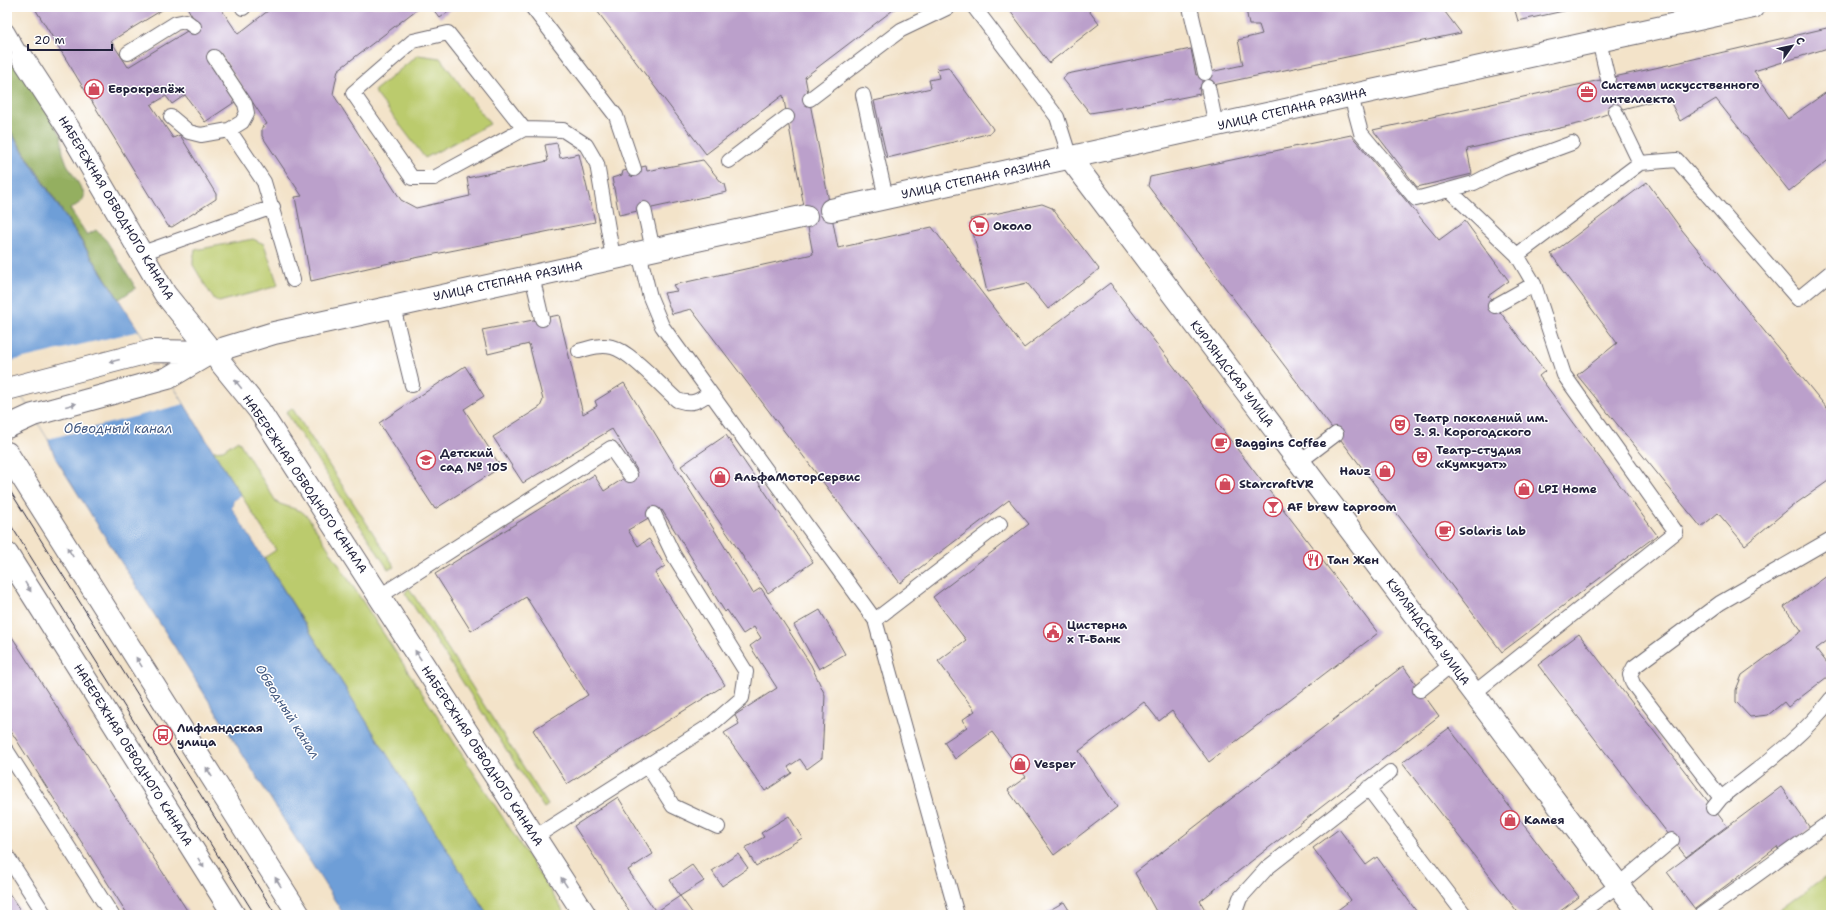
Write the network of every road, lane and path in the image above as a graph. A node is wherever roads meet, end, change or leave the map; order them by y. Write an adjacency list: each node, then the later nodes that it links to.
1 (532, 7): 26 (lane)
2 (949, 7): 15 (lane)
3 (974, 7): 23 (lane)
4 (1190, 7): 19 (lane)
5 (1753, 7): 8 (street, УЛИЦА СТЕПАНА РАЗИНА)
6 (194, 27): 9 (lane)
7 (7, 31): 10 (lane)
8 (1599, 41): 12 (lane); 14 (street, УЛИЦА СТЕПАНА РАЗИНА)
9 (128, 53)
10 (22, 57): 34 (street, НАБЕРЕЖНАЯ ОБВОДНОГО КАНАЛА)
11 (214, 57): 21 (lane)
12 (1608, 79)
13 (863, 95): 28 (lane)
14 (1351, 96): 19 (street, УЛИЦА СТЕПАНА РАЗИНА); 27 (lane)
15 (810, 100)
16 (1615, 111): 25 (lane)
17 (171, 117): 21 (lane)
18 (787, 117): 24 (lane)
19 (1216, 126): 23 (street, УЛИЦА СТЕПАНА РАЗИНА)
20 (524, 129): 20 (lane); 36 (lane)
21 (229, 130): 29 (lane)
22 (1572, 143): 27 (lane)
23 (1070, 158): 28 (street, УЛИЦА СТЕПАНА РАЗИНА); 52 (street, КУРЛЯНДСКАЯ УЛИЦА)
24 (729, 161)
25 (1640, 163): 35 (lane); 37 (lane)
26 (634, 169)
27 (1449, 190): 35 (lane)
28 (886, 198): 31 (street, УЛИЦА СТЕПАНА РАЗИНА)
29 (273, 207): 34 (lane); 39 (lane)
30 (644, 209): 33 (lane)
31 (831, 210)
32 (806, 216): 33 (street, УЛИЦА СТЕПАНА РАЗИНА)
33 (646, 251): 36 (street, УЛИЦА СТЕПАНА РАЗИНА); 48 (lane)
34 (142, 253): 45 (street, НАБЕРЕЖНАЯ ОБВОДНОГО КАНАЛА)
35 (1517, 255): 40 (lane)
36 (613, 258): 38 (street, УЛИЦА СТЕПАНА РАЗИНА)
37 (1831, 272)
38 (532, 276): 42 (street, УЛИЦА СТЕПАНА РАЗИНА); 43 (lane)
39 (293, 280)
40 (1534, 284): 41 (lane); 62 (lane)
41 (1495, 306)
42 (393, 307): 45 (street, УЛИЦА СТЕПАНА РАЗИНА); 46 (lane)
43 (542, 318)
44 (579, 351): 48 (lane)
45 (212, 352): 47 (street, УЛИЦА СТЕПАНА РАЗИНА, one-way to 47); 49 (street, УЛИЦА СТЕПАНА РАЗИНА, one-way to 45); 58 (street, НАБЕРЕЖНАЯ ОБВОДНОГО КАНАЛА, one-way to 45)
46 (412, 385)
47 (12, 389)
48 (710, 393): 59 (lane)
49 (7, 427)
50 (1336, 434): 52 (lane)
51 (7, 453): 77 (street, one-way to 51)
52 (1298, 462): 60 (street, КУРЛЯНДСКАЯ УЛИЦА)
53 (630, 475): 58 (lane)
54 (654, 514): 65 (lane)
55 (1000, 524): 59 (lane)
56 (1831, 538): 63 (lane)
57 (7, 554): 76 (street, НАБЕРЕЖНАЯ ОБВОДНОГО КАНАЛА, one-way to 76)
58 (380, 596): 70 (street, НАБЕРЕЖНАЯ ОБВОДНОГО КАНАЛА, one-way to 58)
59 (876, 620): 79 (lane)
60 (1452, 664): 61 (lane); 62 (street, КУРЛЯНДСКАЯ УЛИЦА)
61 (1420, 690)
62 (1474, 693): 73 (street, КУРЛЯНДСКАЯ УЛИЦА)
63 (1831, 700)
64 (7, 751): 75 (lane)
65 (647, 765): 69 (lane); 70 (lane)
66 (1390, 772): 67 (lane)
67 (1368, 788): 80 (lane); 81 (lane)
68 (1831, 821): 84 (lane)
69 (718, 827)
70 (535, 838): 78 (street, НАБЕРЕЖНАЯ ОБВОДНОГО КАНАЛА, one-way to 70)
71 (1672, 840): 73 (lane)
72 (7, 856): 74 (lane)
73 (1618, 884): 82 (lane); 83 (street, КУРЛЯНДСКАЯ УЛИЦА)
74 (45, 915)
75 (112, 915)
76 (234, 915)
77 (299, 915)
78 (585, 915)
79 (957, 915)
80 (1234, 915)
81 (1464, 915)
82 (1577, 915)
83 (1641, 915)
84 (1702, 915)

